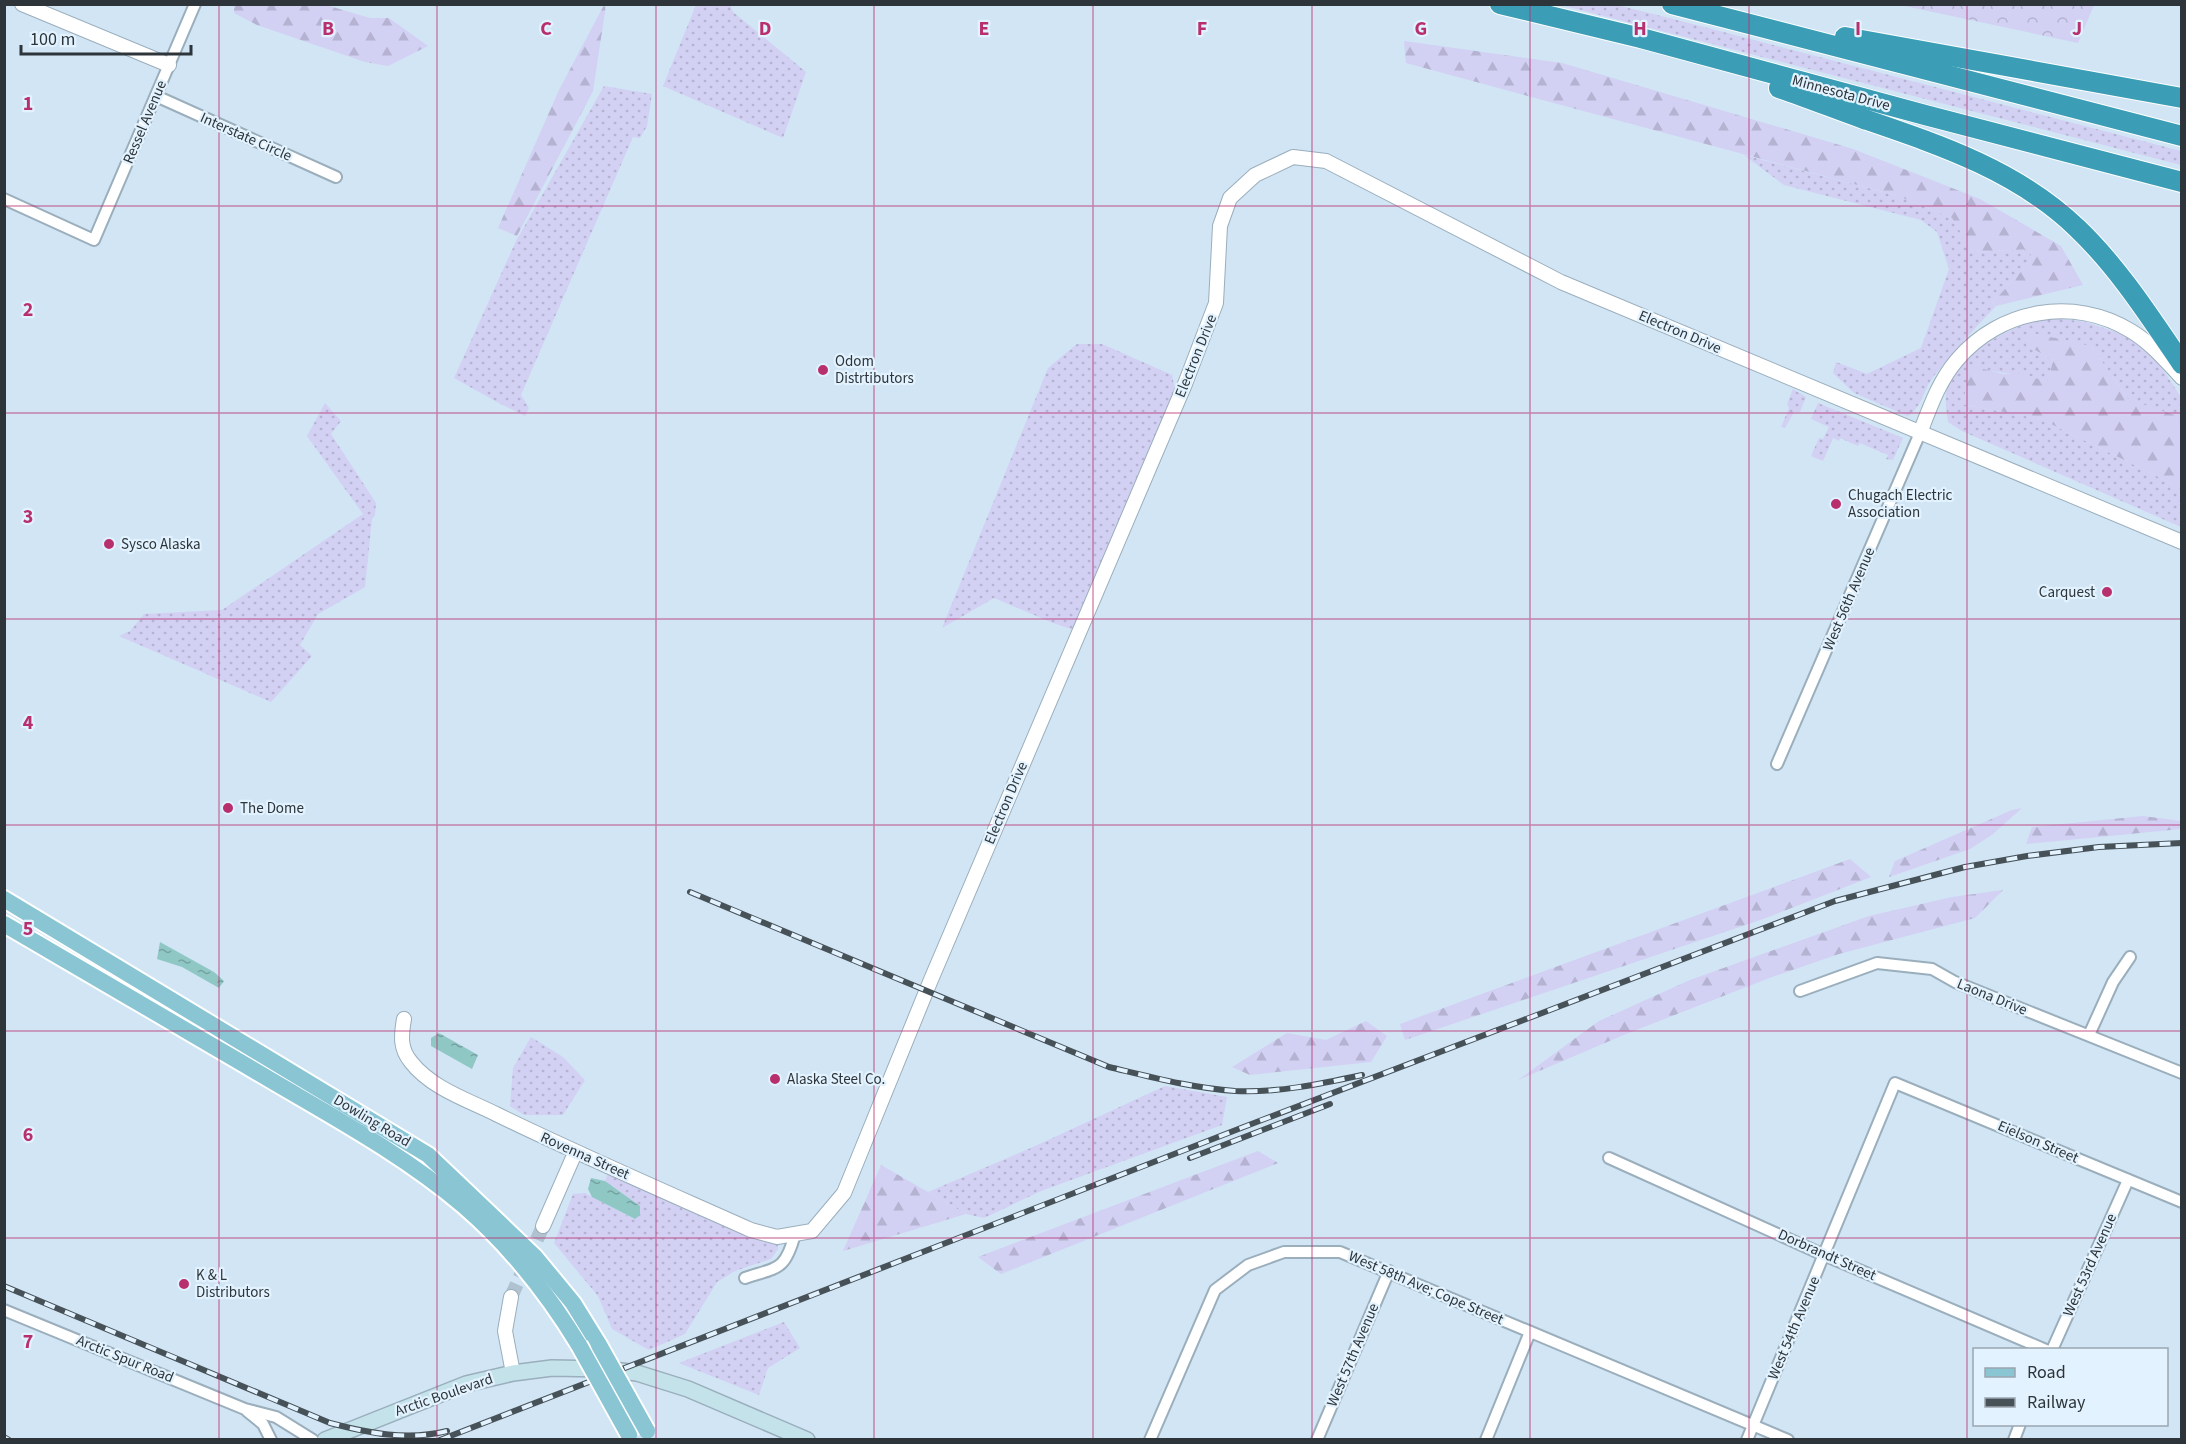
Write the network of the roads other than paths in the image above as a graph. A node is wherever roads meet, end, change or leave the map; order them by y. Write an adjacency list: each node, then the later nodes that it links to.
1 (22, 4): 7 (street)
2 (195, 4): 7 (street, Ressel Avenue)
3 (1500, 4): 6 (highway, Minnesota Drive)
4 (1672, 4): 10 (highway)
5 (1680, 4): 9 (highway)
6 (1641, 38): 12 (highway, Minnesota Drive); 14 (highway)
7 (169, 65): 8 (street, Ressel Avenue)
8 (156, 96): 11 (street, Interstate Circle); 13 (street, Ressel Avenue)
9 (2181, 98)
10 (2181, 136)
11 (336, 177)
12 (2181, 182)
13 (4, 199)
14 (2181, 364)
15 (2181, 378): 16 (street)
16 (1920, 433): 17 (street, Electron Drive); 18 (street, West 56th Avenue); 32 (street, Electron Drive)
17 (2181, 542)
18 (1777, 764)
19 (4, 899): 46 (main road, Dowling Road, bridge)
20 (4, 924): 47 (main road, Dowling Road, bridge)
21 (2130, 957): 24 (street)
22 (1800, 991): 24 (street, Laona Drive)
23 (404, 1019): 27 (street, Rovenna Street)
24 (2088, 1035): 25 (street, Laona Drive)
25 (2181, 1073)
26 (1895, 1083): 29 (street, Eielson Street); 34 (street, West 54th Avenue)
27 (575, 1153): 31 (street); 33 (street, Rovenna Street)
28 (1609, 1158): 34 (street, Dorbrandt Street)
29 (2128, 1180): 30 (street, Eielson Street); 41 (street, West 53rd Avenue)
30 (2181, 1202)
31 (543, 1226)
32 (812, 1231): 33 (street, Rovenna Street)
33 (795, 1234): 36 (street)
34 (1824, 1255): 40 (street, Dorbrandt Street); 44 (street, West 54th Avenue)
35 (1389, 1271): 39 (street, West 58th Ave; Cope Street); 52 (street, West 58th Ave; Cope Street); 53 (street, West 57th Avenue)
36 (745, 1278)
37 (511, 1296): 42 (street)
38 (4, 1310): 43 (street, Arctic Spur Road)
39 (1530, 1332): 44 (street, West 58th Ave; Cope Street); 54 (street)
40 (2041, 1348)
41 (2053, 1348)
42 (513, 1373): 50 (main road, Arctic Boulevard); 51 (main road, Arctic Boulevard)
43 (244, 1409): 48 (street, Arctic Spur Road); 49 (street, Arctic Spur Road)
44 (1753, 1424): 55 (street, West 54th Avenue); 56 (street, West 58th Ave; Cope Street)
45 (2020, 1426): 57 (street)
46 (648, 1435)
47 (630, 1437)
48 (271, 1440)
49 (313, 1440)
50 (325, 1440)
51 (807, 1440)
52 (1150, 1440)
53 (1317, 1440)
54 (1486, 1440)
55 (1747, 1440)
56 (1788, 1440)
57 (2014, 1440)

